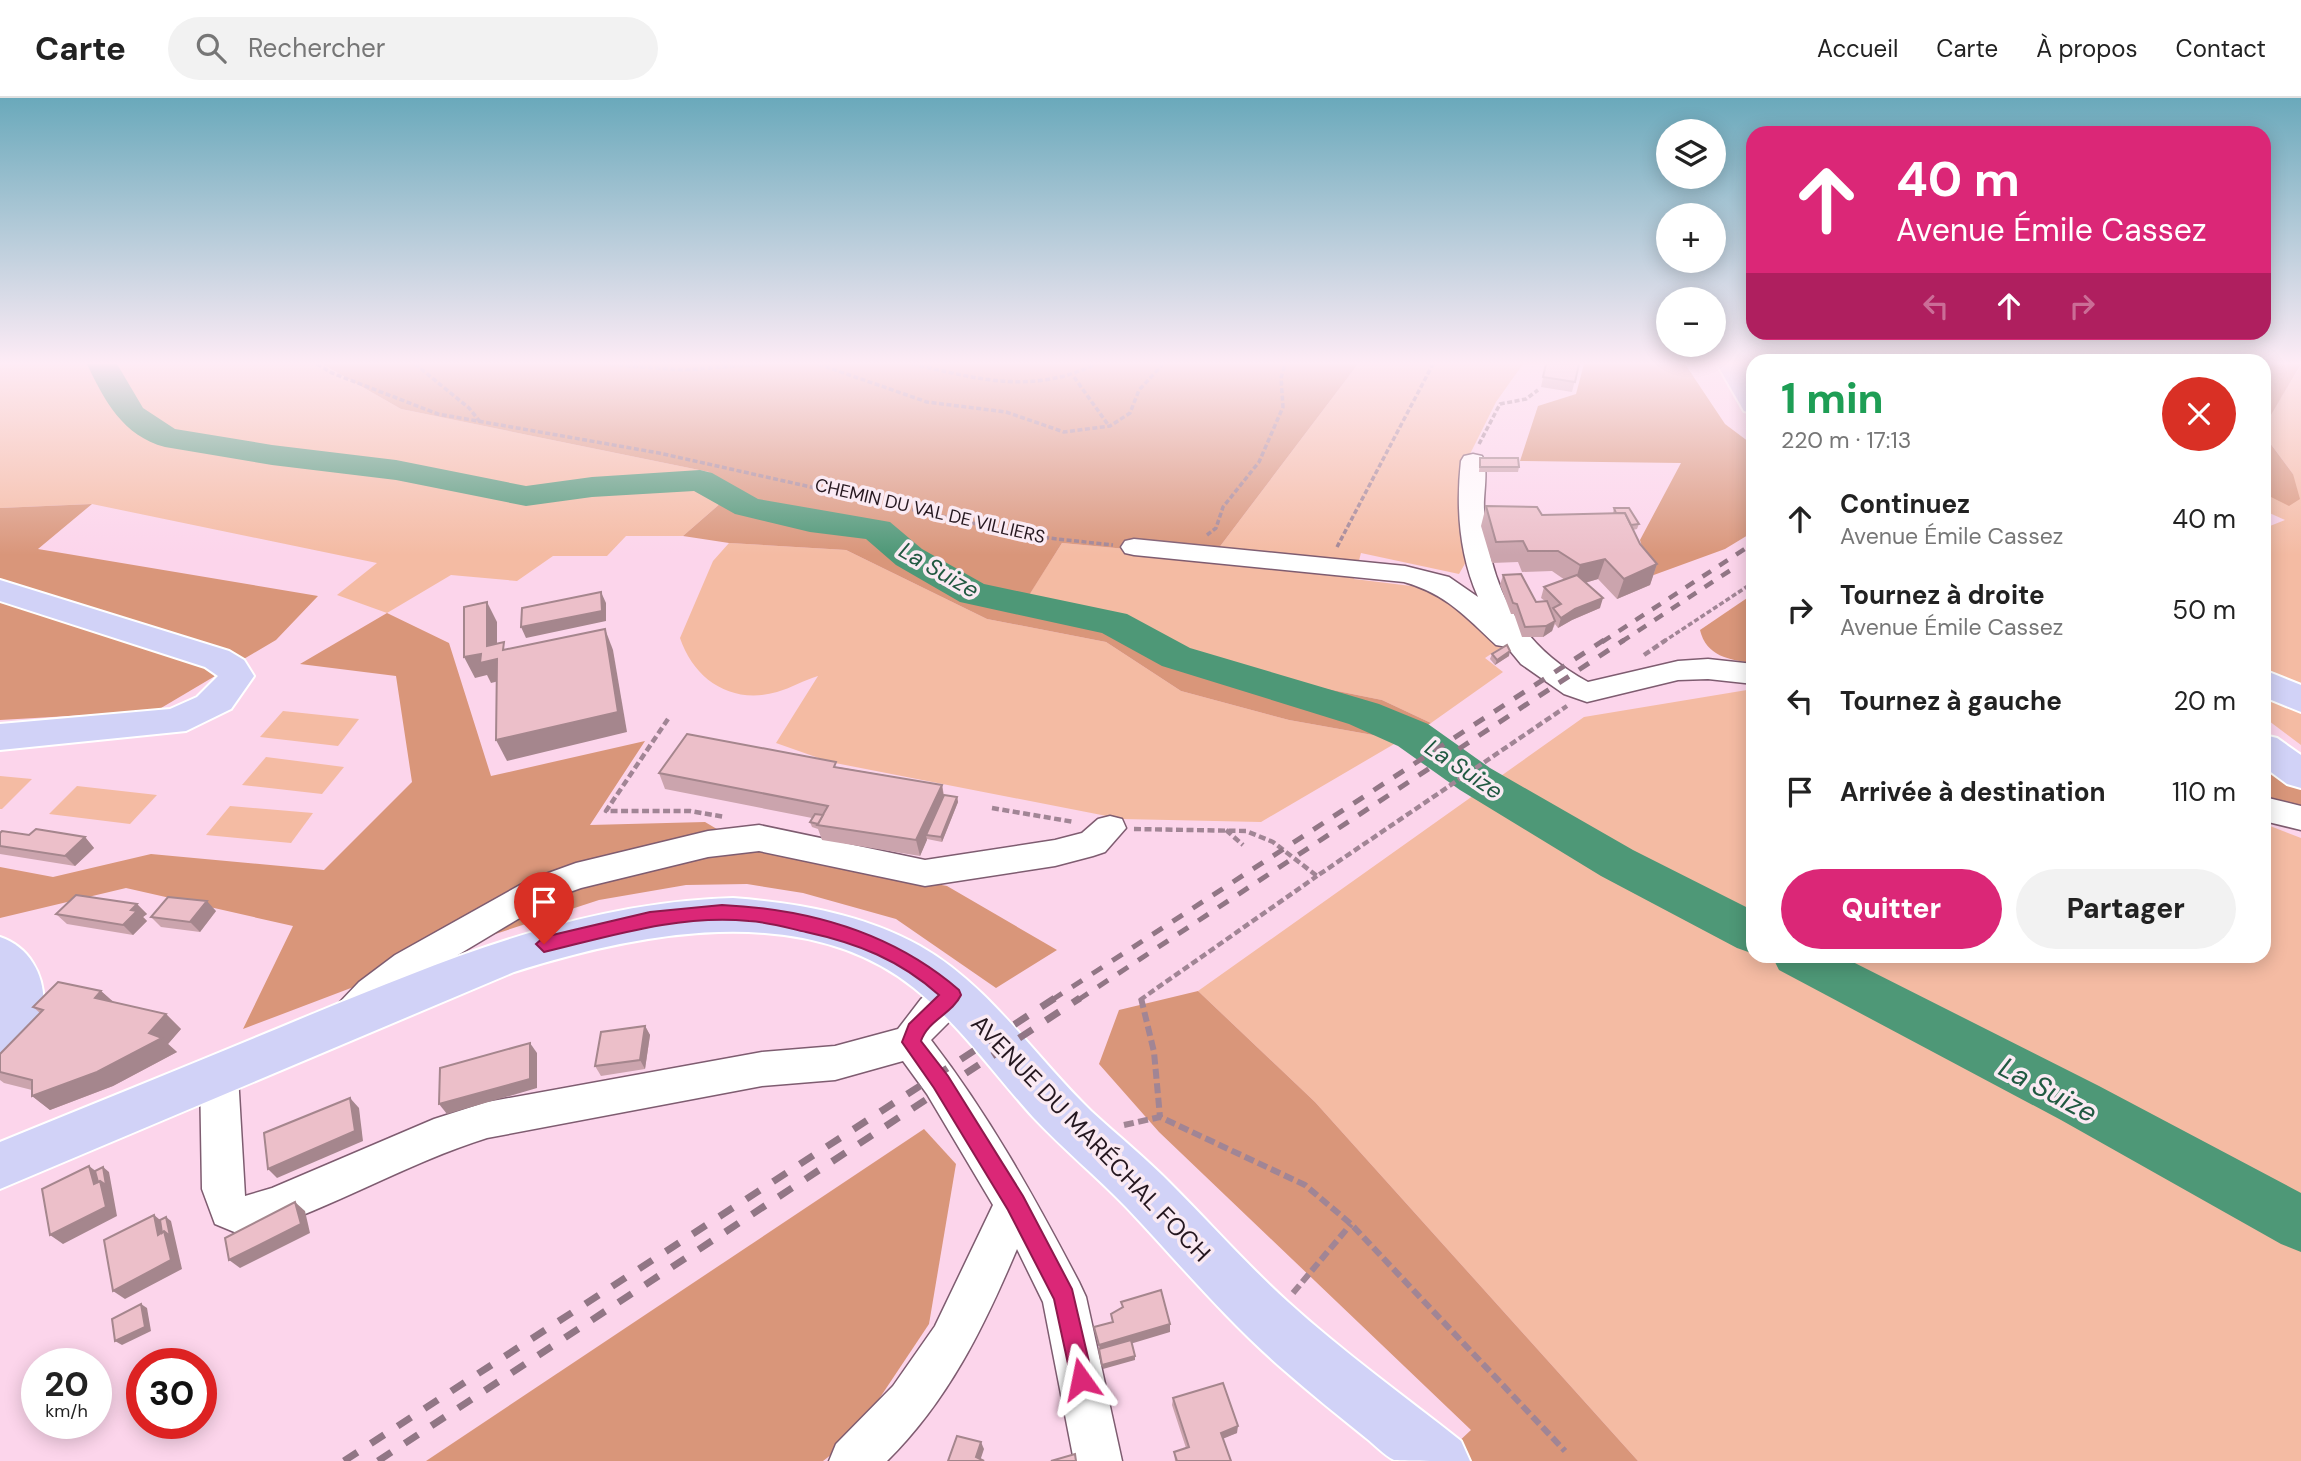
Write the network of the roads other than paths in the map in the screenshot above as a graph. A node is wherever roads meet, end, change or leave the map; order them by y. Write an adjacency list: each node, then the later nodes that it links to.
1 (1473, 461): 4 (street)
2 (1135, 547): 4 (street)
3 (0, 590): 10 (main road)
4 (1529, 656): 5 (street)
5 (1746, 673)
6 (2271, 685): 7 (main road)
7 (2301, 700)
8 (2271, 703): 9 (main road)
9 (2301, 718)
10 (0, 737)
11 (2271, 753): 12 (main road)
12 (2301, 774)
13 (2271, 811): 14 (street)
14 (2301, 818)
15 (1110, 828): 18 (street)
16 (0, 955): 20 (main road)
17 (952, 995): 18 (main road, AVENUE DU MARÉCHAL FOCH); 19 (street); 26 (main road, AVENUE DU MARÉCHAL FOCH)
18 (346, 1020): 21 (main road, AVENUE DU MARÉCHAL FOCH)
19 (911, 1042): 21 (street); 23 (street)
20 (1, 1046)
21 (219, 1075): 22 (main road, AVENUE DU MARÉCHAL FOCH)
22 (0, 1166)
23 (1016, 1203): 24 (street); 25 (street)
24 (853, 1461)
25 (1098, 1461)
26 (1441, 1461)

